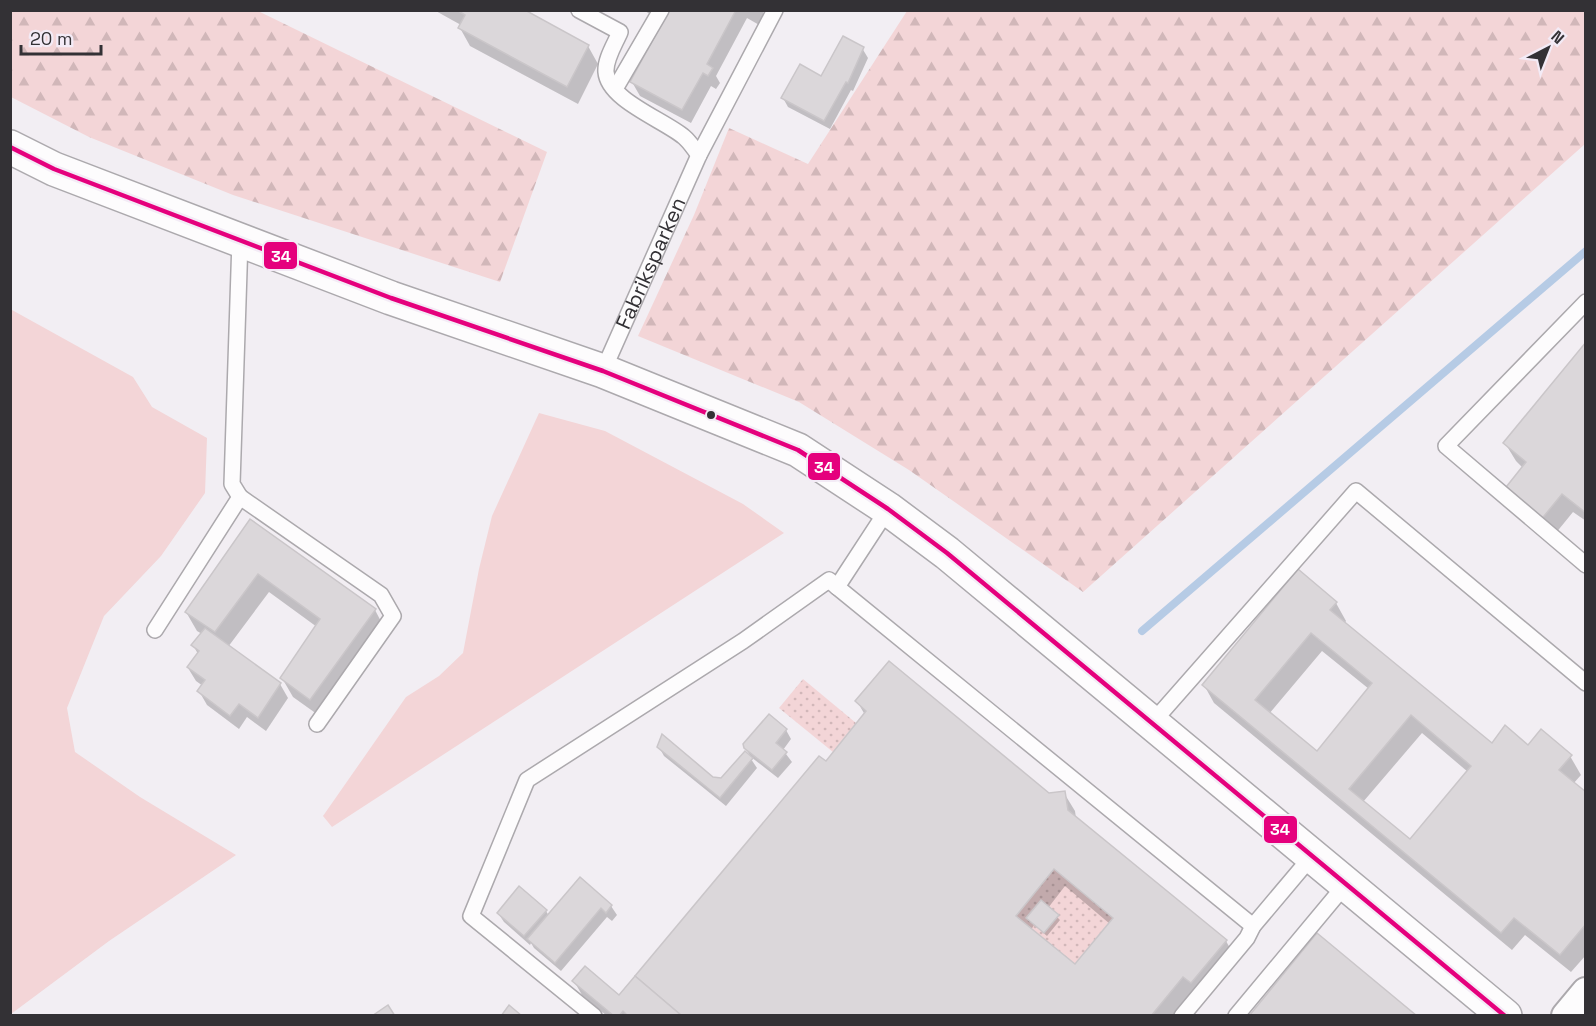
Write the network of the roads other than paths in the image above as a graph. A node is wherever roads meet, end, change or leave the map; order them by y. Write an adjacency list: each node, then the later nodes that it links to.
1 (579, 10): 4 (lane)
2 (661, 10): 4 (lane)
3 (775, 10): 6 (lane, Fabriksparken)
4 (615, 89): 6 (lane)
5 (10, 147): 7 (street)
6 (699, 155): 9 (lane, Fabriksparken)
7 (240, 240): 9 (street); 10 (lane)
8 (1586, 302): 12 (lane)
9 (603, 371): 11 (street)
10 (240, 497): 14 (lane); 17 (lane)
11 (888, 508): 13 (lane); 16 (street)
12 (1586, 565)
13 (837, 587): 20 (lane); 22 (lane)
14 (155, 630)
15 (1586, 683): 16 (lane)
16 (1152, 723): 18 (street)
17 (317, 724)
18 (1312, 856): 19 (street); 20 (lane)
19 (1346, 884): 24 (lane); 25 (street)
20 (1253, 926): 23 (lane)
21 (1586, 992): 26 (street)
22 (594, 1016)
23 (1182, 1016)
24 (1236, 1016)
25 (1505, 1016)
26 (1566, 1016)

